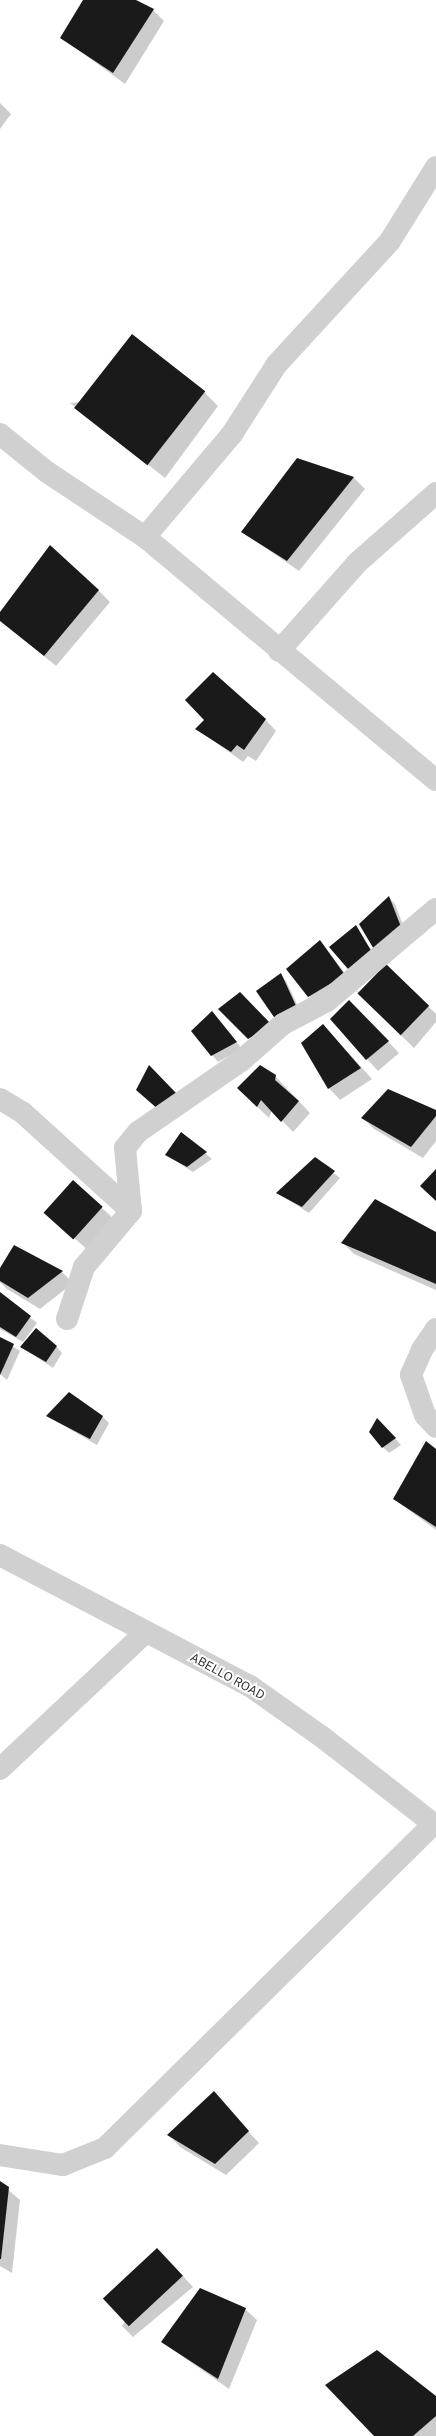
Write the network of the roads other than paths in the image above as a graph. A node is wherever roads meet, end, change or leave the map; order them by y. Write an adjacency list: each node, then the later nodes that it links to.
1 (436, 167): 4 (street)
2 (0, 434): 4 (street)
3 (436, 493): 5 (street)
4 (145, 537): 5 (street)
5 (279, 651): 6 (street)
6 (436, 780)
7 (436, 909): 9 (street)
8 (0, 1098): 9 (street)
9 (131, 1211): 10 (street)
10 (67, 1319)
11 (436, 1329): 12 (street)
12 (436, 1427)
13 (0, 1555): 14 (street, ABELLO ROAD)
14 (145, 1633): 15 (street); 16 (street, ABELLO ROAD)
15 (0, 1769)
16 (435, 1825): 17 (street)
17 (0, 2156)

